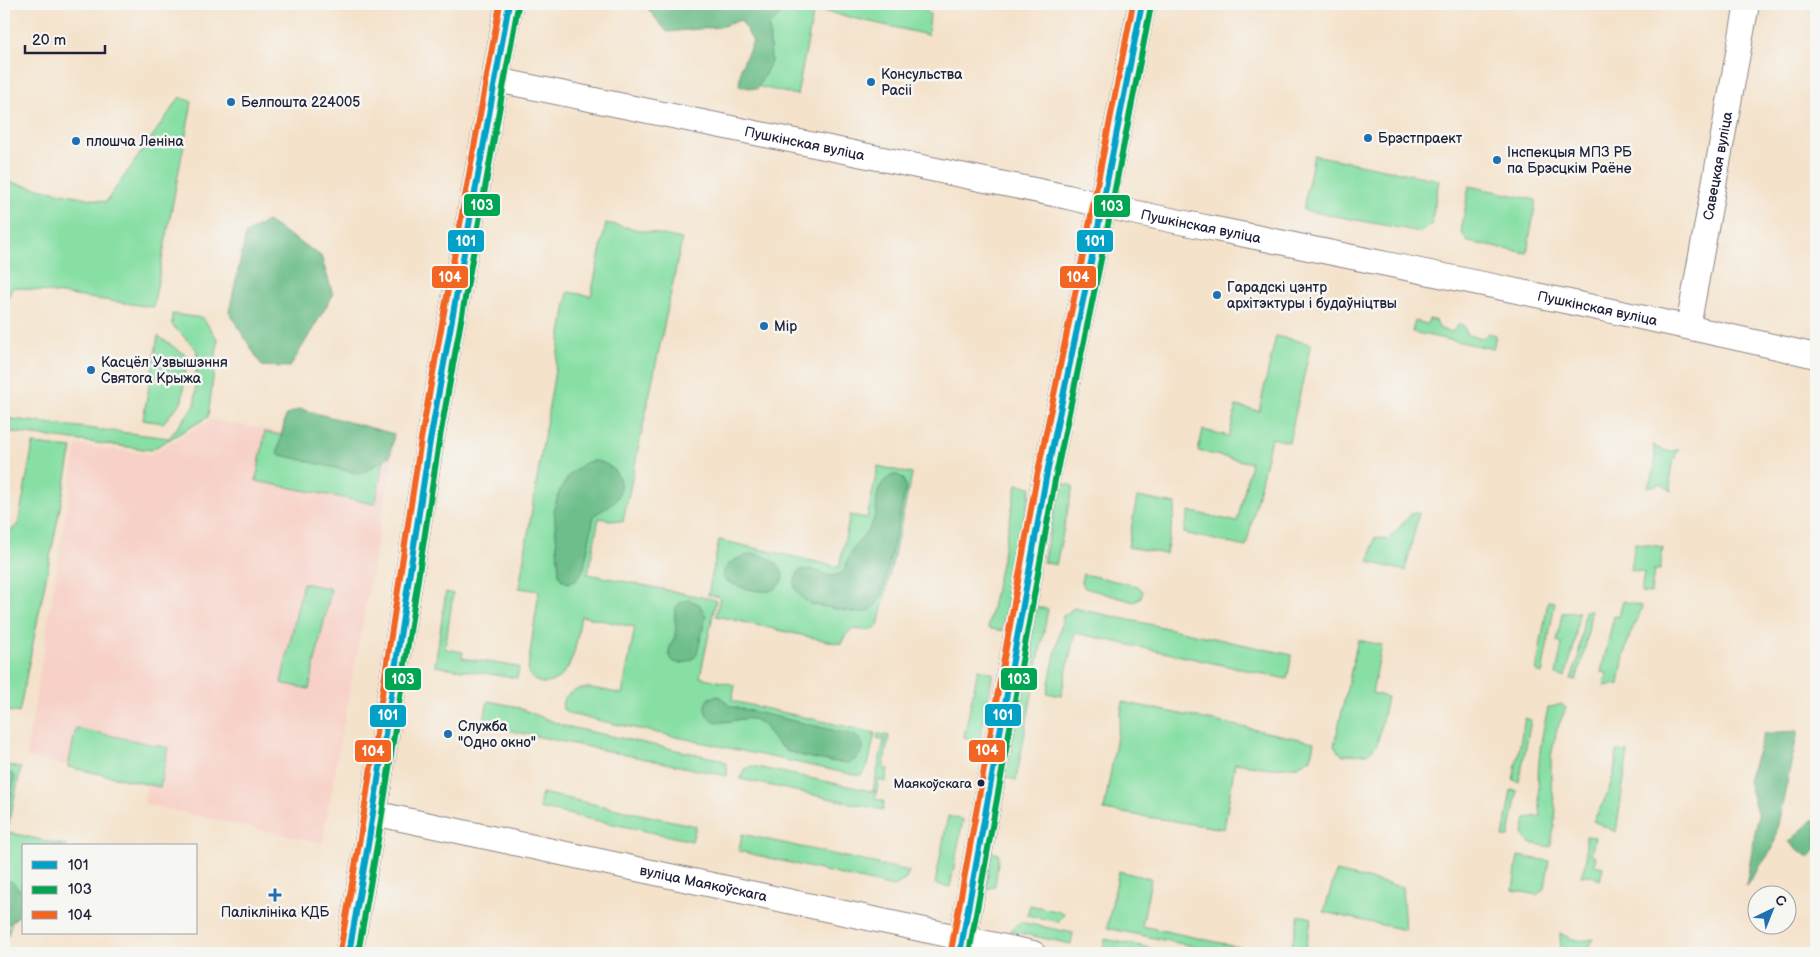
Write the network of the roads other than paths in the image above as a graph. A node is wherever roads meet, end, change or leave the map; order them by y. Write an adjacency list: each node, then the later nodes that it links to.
1 (509, 4): 4 (main road)
2 (1142, 4): 5 (main road)
3 (1747, 4): 6 (street, Савецкая вуліца)
4 (497, 80): 5 (street, Пушкінская вуліца); 8 (main road)
5 (1102, 206): 6 (street, Пушкінская вуліца); 9 (main road)
6 (1688, 327): 7 (street, Пушкінская вуліца)
7 (1816, 356)
8 (372, 813): 9 (street, вуліца Маякоўскага); 10 (main road)
9 (962, 946): 11 (street, вуліца Маякоўскага)
10 (349, 953)
11 (1033, 953)

